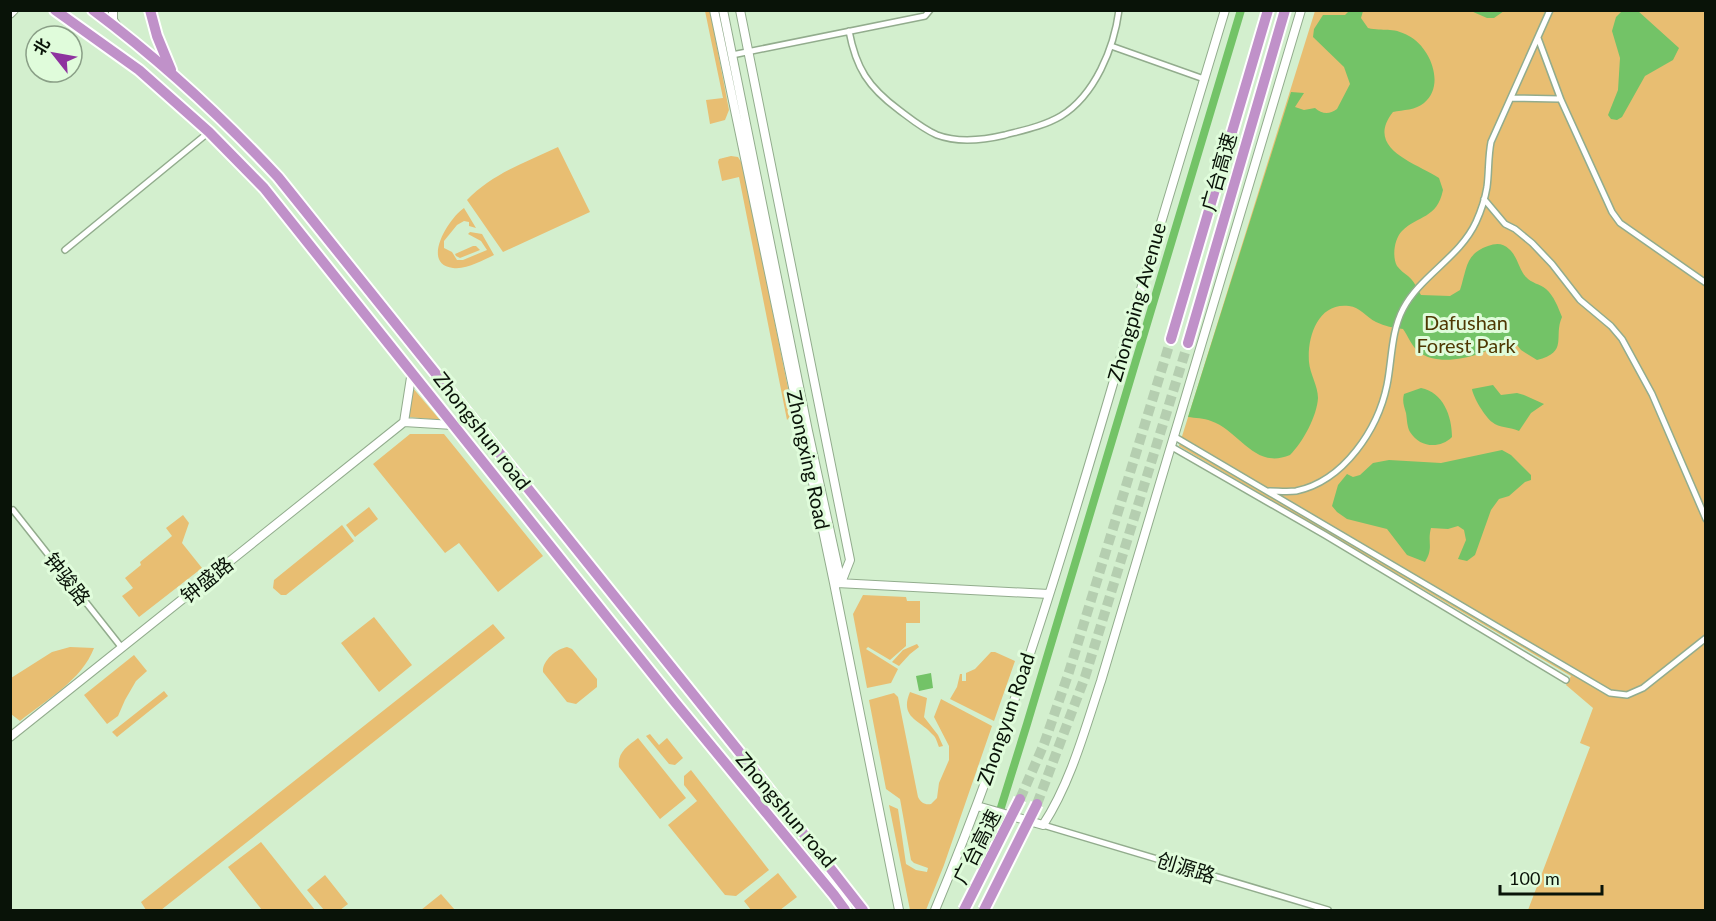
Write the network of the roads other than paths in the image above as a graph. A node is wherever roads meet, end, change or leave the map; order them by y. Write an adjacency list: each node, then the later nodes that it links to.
1 (14, 10): 16 (main road)
2 (55, 10): 27 (highway, Zhongshun road)
3 (93, 10): 17 (highway, Zhongshun road)
4 (113, 10): 17 (main road)
5 (150, 10): 23 (highway)
6 (714, 10): 41 (main road, Zhongxing Road)
7 (723, 10): 22 (main road, Zhongxing Road)
8 (740, 10): 21 (main road)
9 (930, 10): 18 (street)
10 (1119, 10): 20 (street)
11 (1225, 10): 24 (main road, Zhongping Avenue)
12 (1268, 10): 31 (highway, 广台高速)
13 (1285, 10): 32 (highway, 广台高速)
14 (1301, 10): 36 (main road)
15 (1550, 10): 19 (street)
16 (10, 14)
17 (119, 30): 23 (highway, Zhongshun road)
18 (849, 31): 20 (street); 21 (street)
19 (1538, 38): 25 (street); 26 (street)
20 (1112, 46): 24 (street)
21 (748, 52): 22 (street); 41 (main road)
22 (732, 55): 41 (main road, Zhongxing Road)
23 (172, 74): 47 (highway, Zhongshun road)
24 (1204, 79): 42 (main road, Zhongping Avenue)
25 (1511, 98): 26 (street); 28 (street)
26 (1560, 99): 30 (street)
27 (209, 132): 29 (street); 33 (highway, Zhongshun road)
28 (1484, 199): 38 (street); 40 (street)
29 (65, 250)
30 (1706, 284)
31 (1171, 339)
32 (1188, 343)
33 (411, 371): 34 (main road); 35 (highway, Zhongshun road)
34 (404, 422): 35 (main road); 44 (main road, 钟盛路)
35 (453, 426): 48 (highway, Zhongshun road)
36 (1175, 437): 37 (main road); 38 (street)
37 (1172, 447): 45 (street); 52 (main road)
38 (1268, 491): 43 (street)
39 (13, 510): 44 (street, 钟骏路)
40 (1706, 519)
41 (838, 583): 42 (main road); 55 (main road, Zhongxing Road)
42 (1049, 594): 51 (main road, Zhongyun Road)
43 (1706, 638)
44 (122, 648): 46 (main road, 钟盛路)
45 (1566, 680)
46 (10, 737)
47 (749, 764): 48 (highway); 54 (highway, Zhongshun road)
48 (734, 775): 53 (highway, Zhongshun road)
49 (1020, 799): 57 (highway, 广台高速, bridge)
50 (1038, 804): 58 (highway, 广台高速, bridge)
51 (981, 807): 52 (main road); 56 (main road, Zhongyun Road)
52 (1043, 825): 59 (street, 创源路)
53 (845, 910)
54 (863, 910)
55 (899, 910)
56 (935, 910)
57 (964, 910)
58 (984, 910)
59 (1328, 910)

